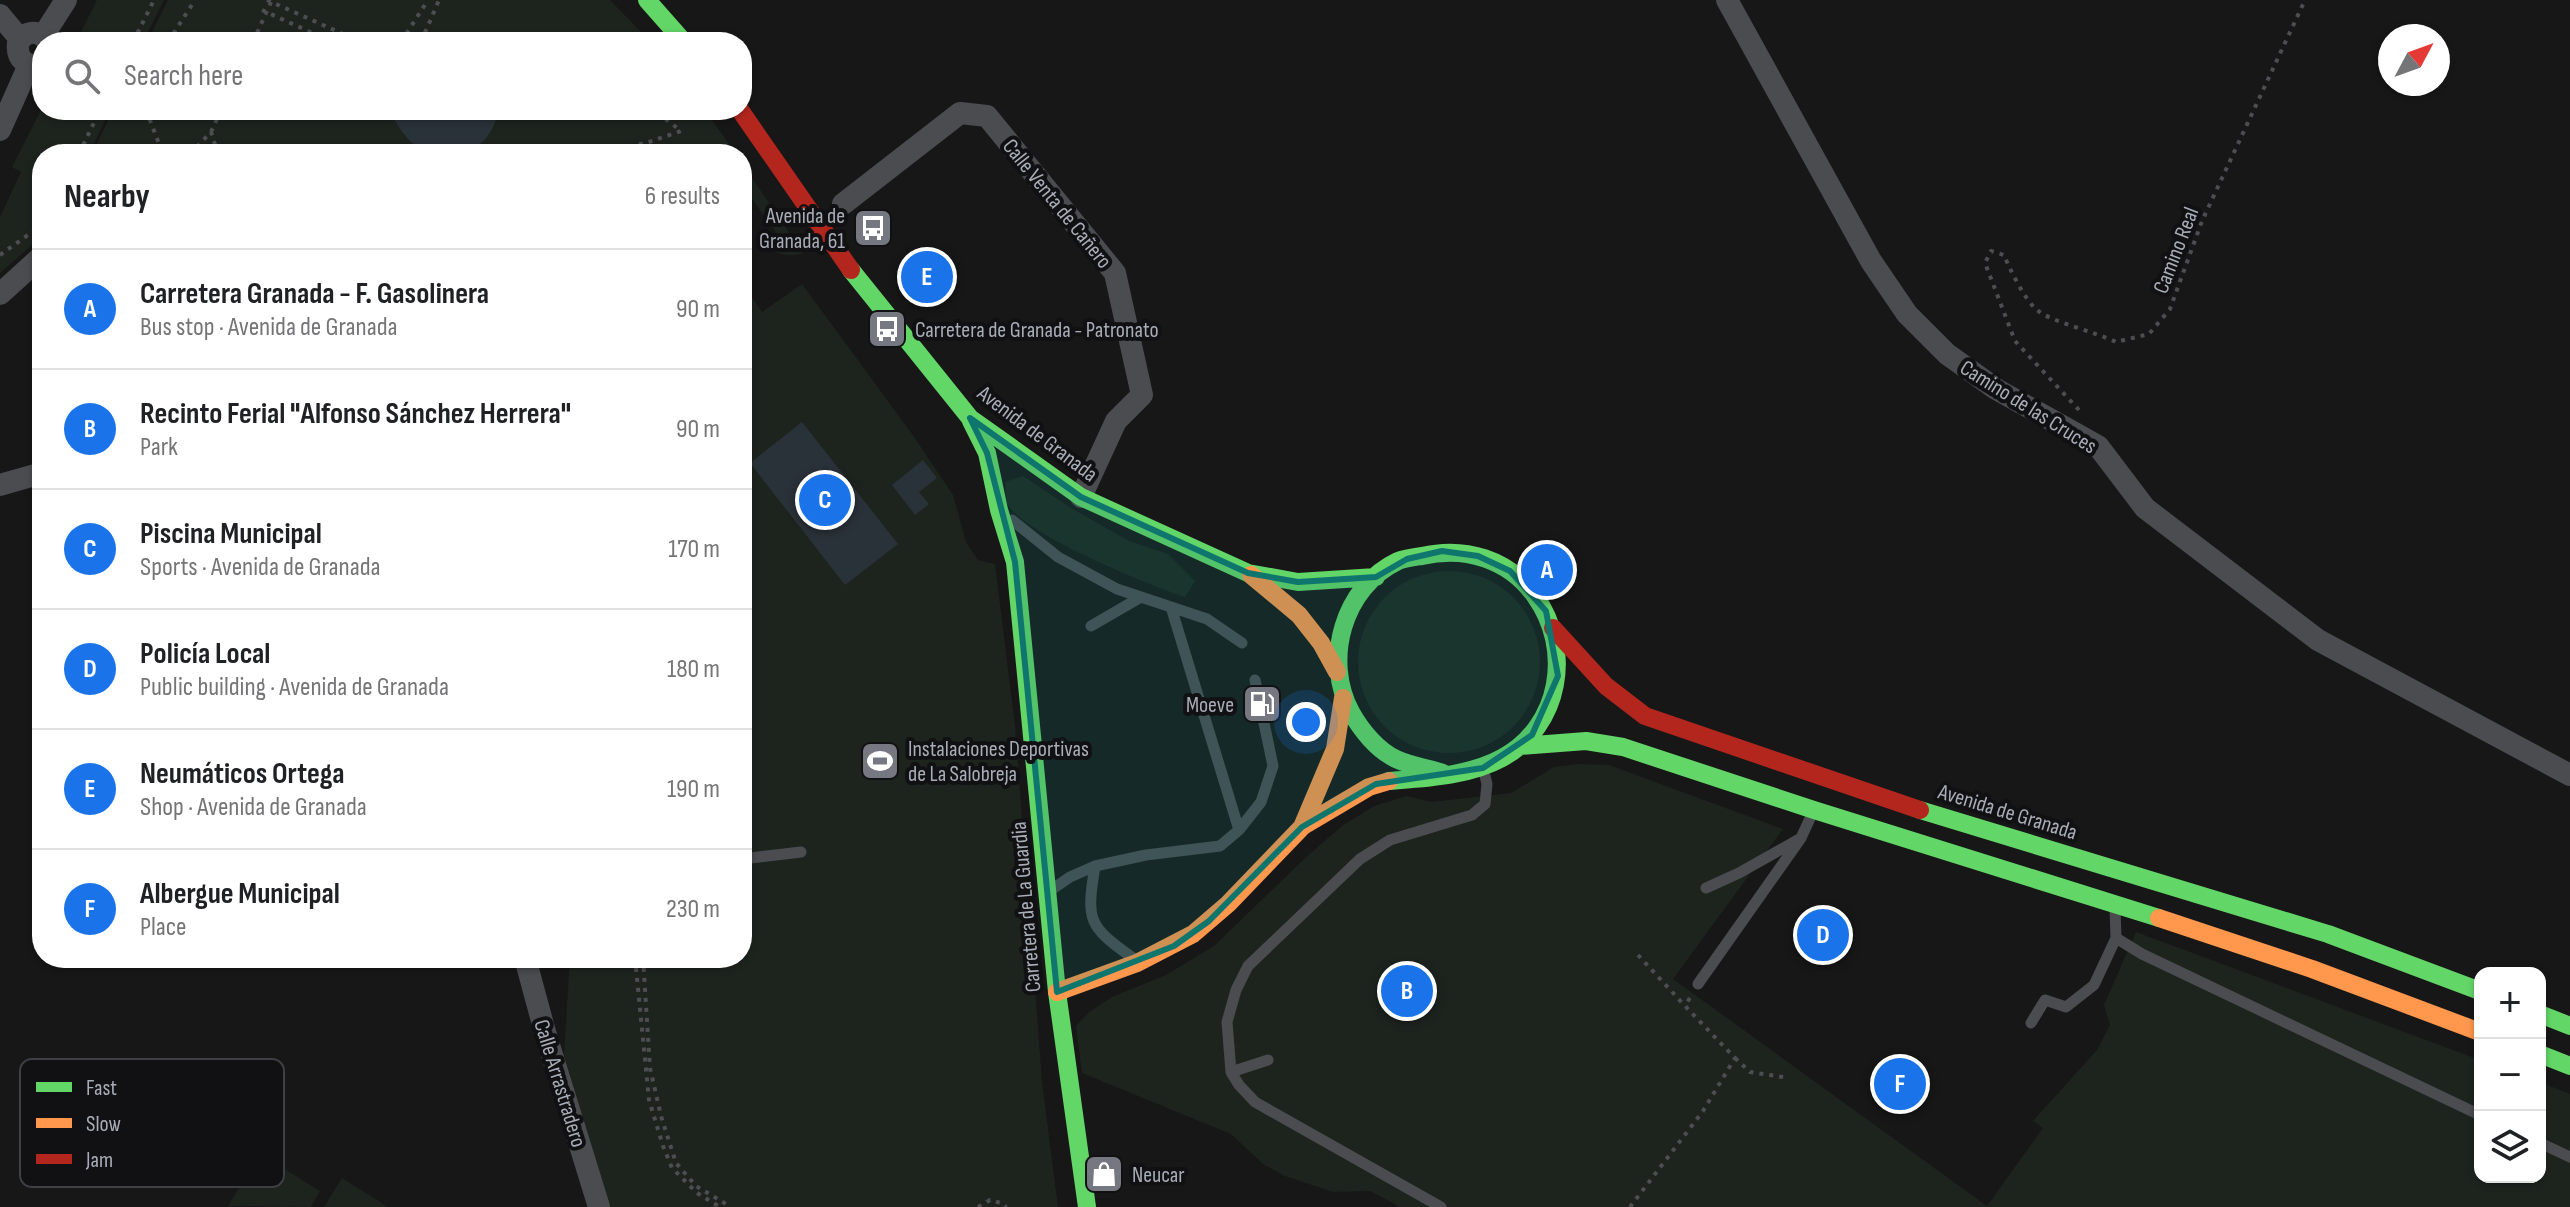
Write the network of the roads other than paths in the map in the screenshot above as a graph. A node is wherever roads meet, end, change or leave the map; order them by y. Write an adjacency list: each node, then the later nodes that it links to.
1 (66, 0): 5 (street)
2 (647, 0): 6 (main road)
3 (1727, 0): 34 (street, Camino de las Cruces)
4 (0, 15): 8 (street)
5 (50, 32)
6 (675, 32)
7 (32, 34): 8 (street)
8 (20, 39): 9 (street)
9 (32, 62)
10 (32, 70): 12 (street)
11 (747, 120): 16 (main road, Avenida de Granada)
12 (0, 130)
13 (843, 204): 19 (street, Calle Venta de Cañero)
14 (32, 265): 15 (street)
15 (0, 294)
16 (970, 418): 19 (main road, Avenida de Granada); 20 (main road, Carretera de La Guardia)
17 (32, 476): 18 (street)
18 (0, 485)
19 (1081, 497): 21 (main road, Avenida de Granada)
20 (999, 510): 23 (lane); 43 (main road, Carretera de La Guardia)
21 (1248, 573): 22 (main road, Avenida de Granada); 28 (main road, Avenida de Granada)
22 (1376, 577): 26 (main road); 28 (main road)
23 (1141, 597): 24 (lane); 25 (lane)
24 (1171, 607): 27 (lane); 37 (lane)
25 (1091, 626)
26 (1553, 628): 31 (main road); 49 (main road, Avenida de Granada)
27 (1242, 643)
28 (1337, 672): 30 (main road)
29 (1255, 680): 37 (lane)
30 (1343, 698): 33 (main road); 36 (main road)
31 (1520, 746): 32 (main road); 35 (main road)
32 (1483, 768): 33 (main road); 58 (lane)
33 (1443, 773): 36 (main road)
34 (2570, 775)
35 (1814, 810): 38 (lane); 44 (main road)
36 (1302, 827): 46 (main road)
37 (1239, 830): 41 (lane)
38 (1801, 838): 42 (lane); 48 (lane)
39 (801, 852): 40 (lane)
40 (752, 858)
41 (1095, 866): 43 (lane); 46 (lane)
42 (1706, 888)
43 (1049, 892): 50 (main road, Carretera de La Guardia)
44 (2116, 903): 45 (lane); 54 (main road)
45 (2116, 938): 52 (lane); 59 (lane)
46 (1140, 963): 50 (main road)
47 (528, 968): 62 (street, Calle Arrastradero)
48 (1698, 984)
49 (2474, 989)
50 (1057, 992): 63 (main road, Carretera de La Guardia)
51 (2546, 1016): 53 (main road)
52 (2031, 1023)
53 (2570, 1026)
54 (2474, 1030)
55 (2546, 1056): 57 (main road)
56 (1268, 1060): 58 (lane)
57 (2570, 1066)
58 (1231, 1072): 64 (lane)
59 (2474, 1112)
60 (2546, 1146): 61 (lane)
61 (2570, 1157)
62 (599, 1207)
63 (1087, 1207)
64 (1441, 1207)

